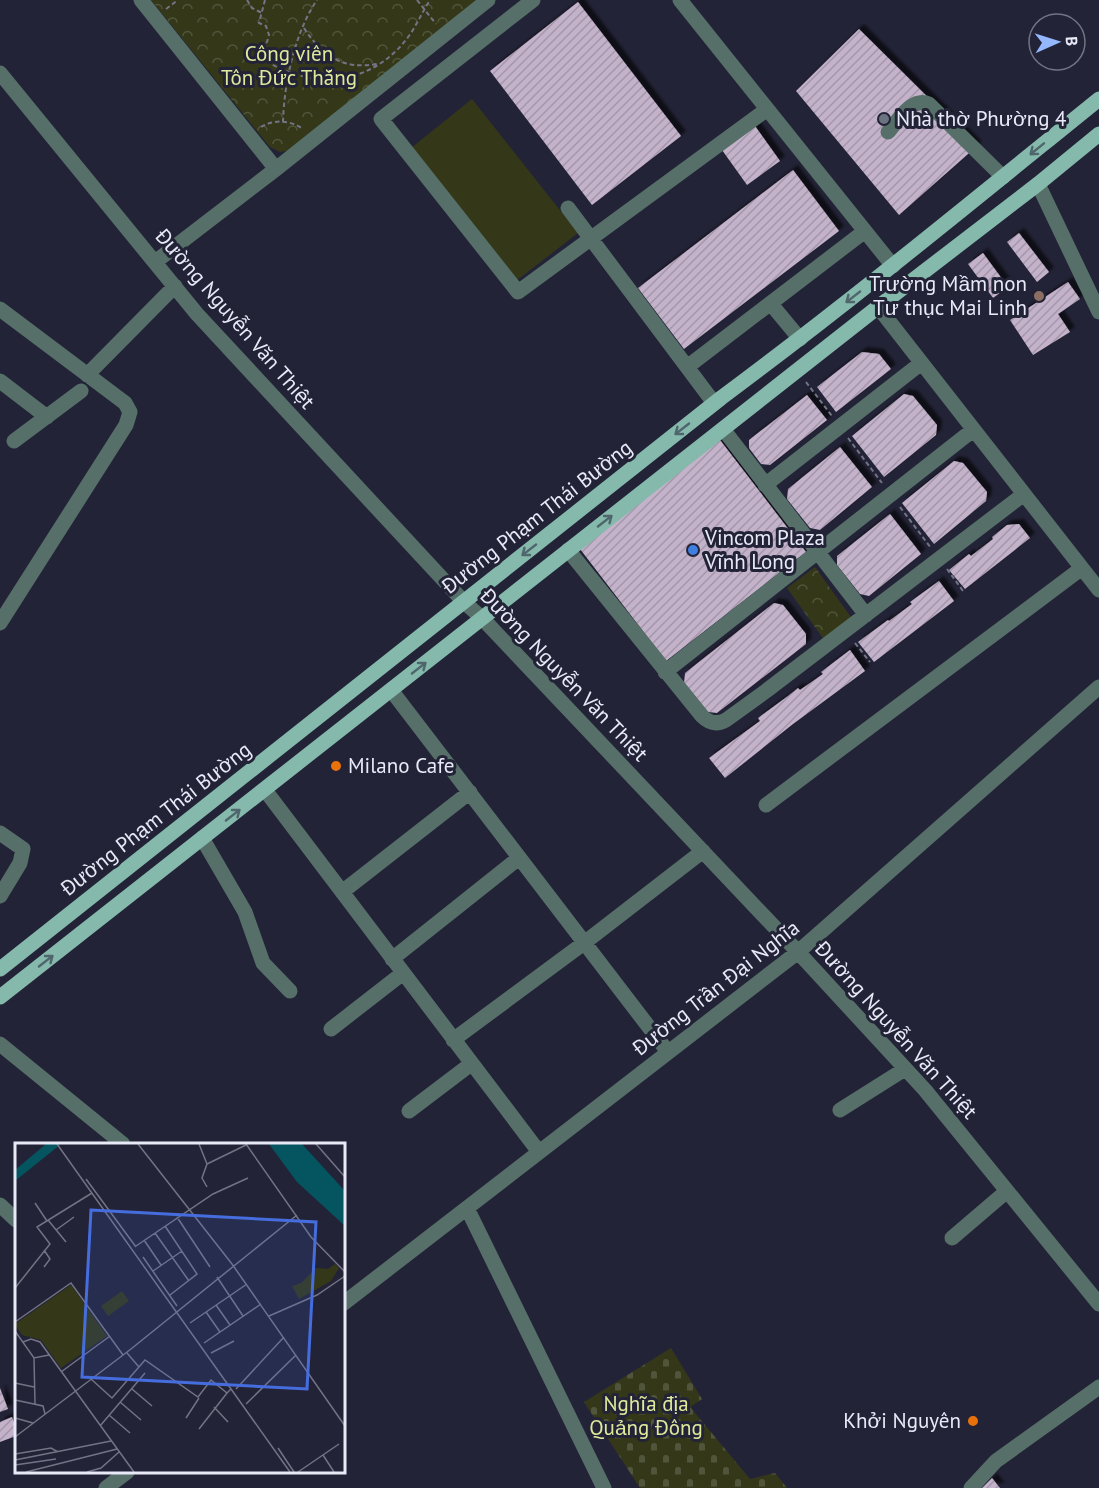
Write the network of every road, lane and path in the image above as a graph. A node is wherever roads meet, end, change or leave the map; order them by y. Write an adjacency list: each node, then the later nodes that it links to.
1 (141, 0): 22 (street)
2 (247, 0): 11 (path)
3 (265, 0): 11 (path)
4 (318, 0): 12 (path)
5 (417, 0): 10 (path)
6 (430, 0): 10 (path)
7 (488, 0): 13 (street)
8 (533, 0): 29 (street)
9 (680, 0): 18 (street)
10 (424, 9): 13 (path); 14 (path)
11 (262, 13): 15 (path)
12 (303, 27): 14 (path); 15 (path)
13 (444, 35): 23 (street)
14 (379, 64): 15 (path)
15 (290, 72): 19 (path)
16 (0, 73): 30 (street, Đường Nguyễn Văn Thiệt)
17 (1099, 99): 25 (main road, Đường Phạm Thái Bường, one-way to 25)
18 (766, 110): 28 (street); 29 (street)
19 (283, 122): 22 (path); 23 (path)
20 (888, 132): 25 (street)
21 (1099, 134): 26 (main road, Đường Phạm Thái Bường)
22 (249, 135): 24 (street)
23 (313, 140): 24 (street)
24 (276, 169): 30 (street)
25 (1003, 177): 31 (main road, Đường Phạm Thái Bường)
26 (1038, 184): 34 (main road, Đường Phạm Thái Bường); 36 (street)
27 (568, 208): 29 (street)
28 (865, 231): 31 (street); 33 (street)
29 (591, 238): 40 (street)
30 (155, 262): 32 (street, Đường Nguyễn Văn Thiệt)
31 (893, 266): 37 (main road, Đường Phạm Thái Bường, one-way to 37)
32 (175, 286): 42 (street); 60 (street, Đường Nguyễn Văn Thiệt)
33 (771, 304): 37 (street); 40 (street)
34 (878, 308): 38 (main road, Đường Phạm Thái Bường); 39 (street)
35 (0, 309): 42 (street)
36 (1099, 312)
37 (800, 339): 38 (main road); 45 (main road, Đường Phạm Thái Bường)
38 (815, 357): 41 (main road, Đường Phạm Thái Bường)
39 (920, 364): 47 (street); 49 (street)
40 (687, 367): 45 (street)
41 (797, 370): 47 (path); 48 (main road, Đường Phạm Thái Bường)
42 (87, 375): 63 (street)
43 (0, 381): 46 (street)
44 (81, 392): 46 (street)
45 (714, 403): 60 (main road, Đường Phạm Thái Bường, one-way to 60)
46 (47, 417): 50 (street)
47 (840, 427): 51 (street); 53 (path)
48 (723, 429): 51 (street); 54 (main road, Đường Phạm Thái Bường, one-way to 48)
49 (973, 430): 52 (street); 53 (street)
50 (14, 441)
51 (765, 485): 55 (street)
52 (1024, 494): 56 (street); 57 (street)
53 (891, 495): 55 (street); 56 (path)
54 (568, 550): 62 (main road, Đường Phạm Thái Bường); 66 (street)
55 (817, 552): 61 (street); 66 (street)
56 (939, 559): 59 (path); 61 (street)
57 (1082, 568): 58 (street); 72 (street)
58 (1099, 590)
59 (963, 591)
60 (464, 602): 62 (street, Đường Nguyễn Văn Thiệt); 69 (main road, Đường Phạm Thái Bường)
61 (866, 615): 64 (street)
62 (482, 618): 68 (main road, Đường Phạm Thái Bường, one-way to 62); 75 (street, Đường Nguyễn Văn Thiệt)
63 (0, 623)
64 (846, 631): 65 (path); 66 (street)
65 (870, 662)
66 (665, 672)
67 (1099, 687): 80 (street, Đường Trần Đại Nghĩa)
68 (391, 690): 70 (main road, Đường Phạm Thái Bường); 71 (street)
69 (251, 770): 70 (main road); 82 (main road, Đường Phạm Thái Bường)
70 (265, 790): 74 (main road, Đường Phạm Thái Bường, one-way to 70); 77 (street)
71 (470, 792): 76 (street); 77 (street)
72 (766, 805)
73 (0, 833): 78 (street)
74 (202, 838): 84 (street); 85 (main road, Đường Phạm Thái Bường, one-way to 74)
75 (703, 851): 79 (street); 80 (street, Đường Nguyễn Văn Thiệt)
76 (519, 858): 79 (street); 81 (street)
77 (342, 891): 81 (street)
78 (0, 896)
79 (584, 943): 87 (street); 89 (street)
80 (798, 952): 89 (street, Đường Trần Đại Nghĩa); 91 (street, Đường Nguyễn Văn Thiệt)
81 (392, 959): 83 (street)
82 (0, 969)
83 (403, 973): 86 (street); 87 (street)
84 (290, 991)
85 (0, 997)
86 (331, 1029)
87 (453, 1040): 90 (street)
88 (0, 1044): 94 (street)
89 (668, 1052): 95 (street, Đường Trần Đại Nghĩa)
90 (471, 1064): 93 (street); 95 (street)
91 (905, 1069): 92 (street); 96 (street, Đường Nguyễn Văn Thiệt)
92 (840, 1110)
93 (409, 1111)
94 (122, 1143)
95 (538, 1152): 98 (street, Đường Trần Đại Nghĩa)
96 (1007, 1191): 100 (street); 102 (street, Đường Nguyễn Văn Thiệt)
97 (0, 1205): 99 (street)
98 (467, 1208): 101 (street, Đường Trần Đại Nghĩa); 106 (street)
99 (15, 1219)
100 (952, 1238)
101 (345, 1302)
102 (1099, 1304)
103 (1099, 1387): 107 (street)
104 (126, 1473): 105 (street)
105 (106, 1488)
106 (604, 1488)
107 (971, 1488)

